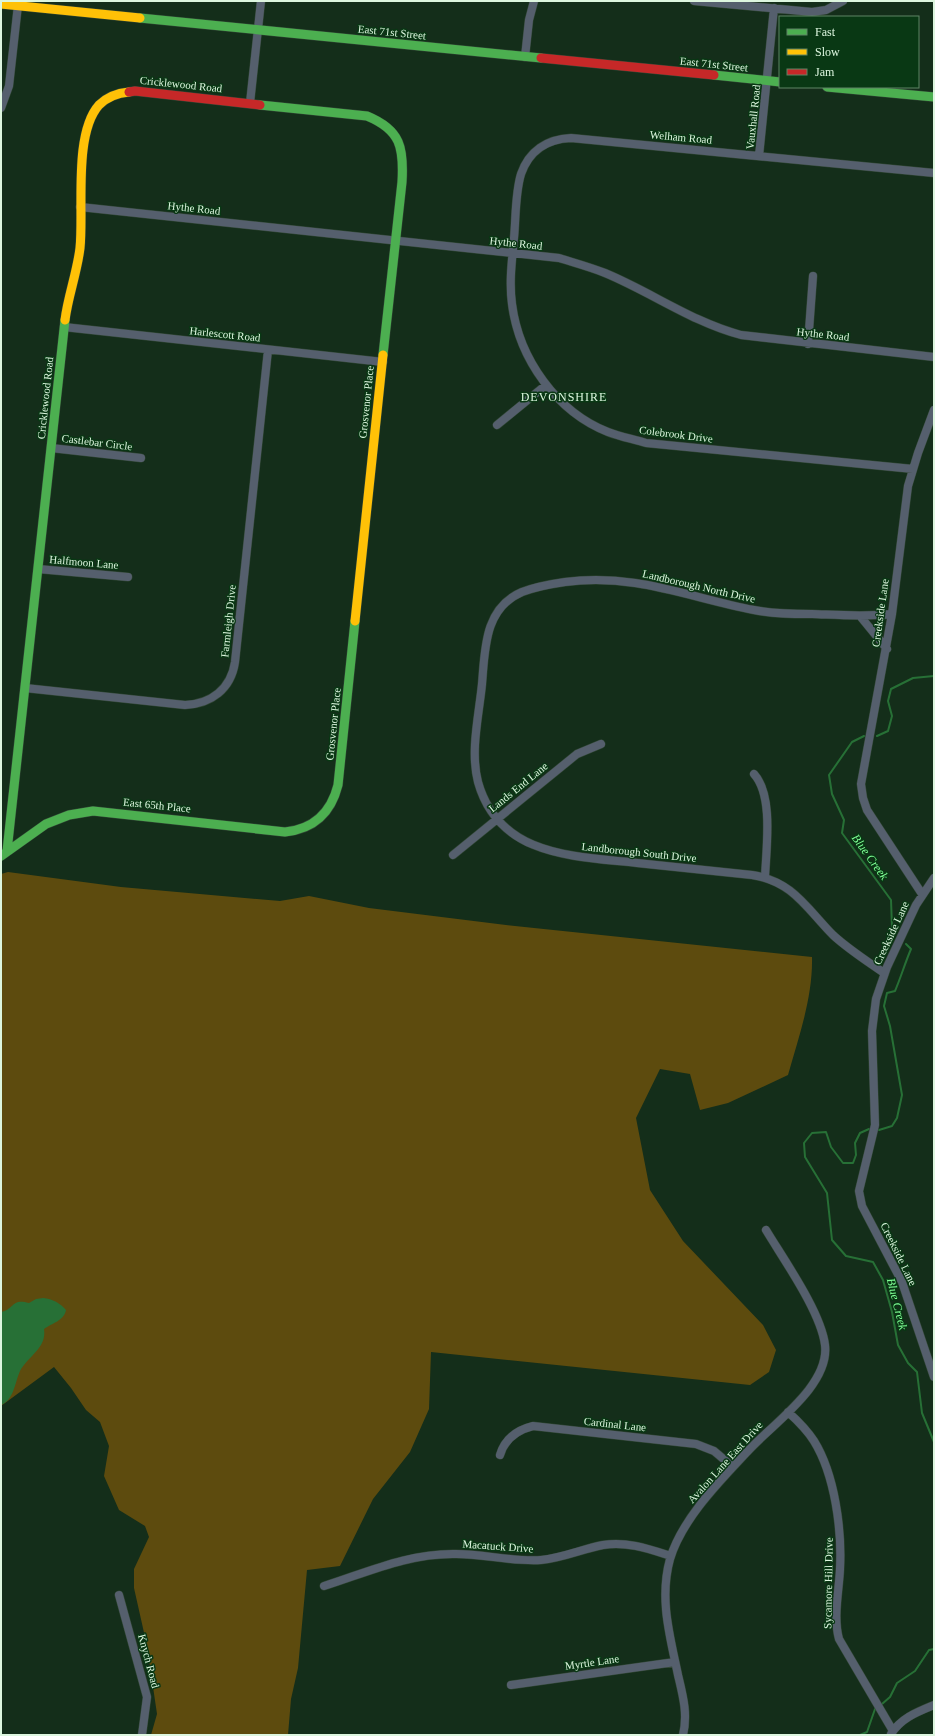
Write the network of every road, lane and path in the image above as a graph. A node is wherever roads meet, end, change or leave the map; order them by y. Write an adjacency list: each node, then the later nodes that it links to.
1 (261, 1): 8 (street)
2 (534, 1): 9 (street)
3 (694, 1): 7 (street)
4 (843, 1): 7 (street)
5 (1, 4): 6 (street, East 71st Street)
6 (18, 5): 8 (street, East 71st Street); 15 (street)
7 (774, 8): 10 (street, Vauxhall Road)
8 (258, 30): 9 (street, East 71st Street); 14 (street)
9 (526, 57): 10 (street, East 71st Street)
10 (768, 81): 11 (street, East 71st Street); 16 (street, Vauxhall Road)
11 (779, 82)
12 (838, 88): 13 (street)
13 (934, 97)
14 (250, 103): 18 (street, Cricklewood Road); 19 (street, Grosvenor Place)
15 (1, 108)
16 (759, 156): 17 (street, Welham Road); 20 (street, Welham Road)
17 (934, 173)
18 (80, 207): 19 (street, Hythe Road); 22 (street, Cricklewood Road)
19 (395, 241): 20 (street, Hythe Road); 26 (street, Grosvenor Place)
20 (512, 253): 23 (street, Hythe Road); 27 (street, Colebrook Drive)
21 (813, 276): 23 (street)
22 (64, 327): 24 (street, Harlescott Road); 30 (street, Cricklewood Road)
23 (808, 344): 25 (street, Hythe Road)
24 (268, 350): 26 (street, Harlescott Road); 38 (street, Farmleigh Drive)
25 (934, 357)
26 (382, 362): 43 (street, Grosvenor Place)
27 (546, 385): 29 (street); 32 (street, Colebrook Drive)
28 (934, 410): 32 (street, Creekside Lane)
29 (497, 425)
30 (51, 448): 31 (street, Castlebar Circle); 33 (street, Cricklewood Road)
31 (141, 458)
32 (912, 469): 35 (street, Creekside Lane)
33 (38, 569): 34 (street, Halfmoon Lane); 38 (street, Cricklewood Road)
34 (128, 578)
35 (892, 614): 36 (street, Landborough North Drive); 37 (street, Creekside Lane)
36 (860, 616): 37 (street); 39 (street, Landborough North Drive)
37 (886, 648): 48 (street, Creekside Lane)
38 (25, 688): 44 (street, Cricklewood Road)
39 (481, 693): 42 (street, Landborough South Drive)
40 (601, 744): 42 (street, Lands End Lane)
41 (754, 774): 46 (street)
42 (497, 818): 45 (street, Lands End Lane); 46 (street, Landborough South Drive)
43 (320, 820): 44 (street, East 65th Place)
44 (4, 854)
45 (453, 855)
46 (765, 878): 49 (street, Landborough South Drive)
47 (934, 878): 48 (street)
48 (922, 894): 49 (street, Creekside Lane)
49 (884, 974): 51 (street, Creekside Lane)
50 (766, 1230): 52 (street, Avalon Lane East Drive)
51 (934, 1376)
52 (788, 1412): 54 (street, Avalon Lane East Drive); 61 (street, Sycamore Hill Drive)
53 (500, 1455): 54 (street, Cardinal Lane)
54 (733, 1467): 55 (street, Avalon Lane East Drive)
55 (672, 1556): 56 (street, Macatuck Drive); 58 (street, Avalon Lane East Drive)
56 (324, 1586)
57 (119, 1595): 62 (street, Knych Road)
58 (675, 1662): 59 (street, Myrtle Lane); 63 (street, Avalon Lane East Drive)
59 (511, 1685)
60 (934, 1705): 61 (street)
61 (892, 1733)
62 (142, 1735)
63 (683, 1735)

